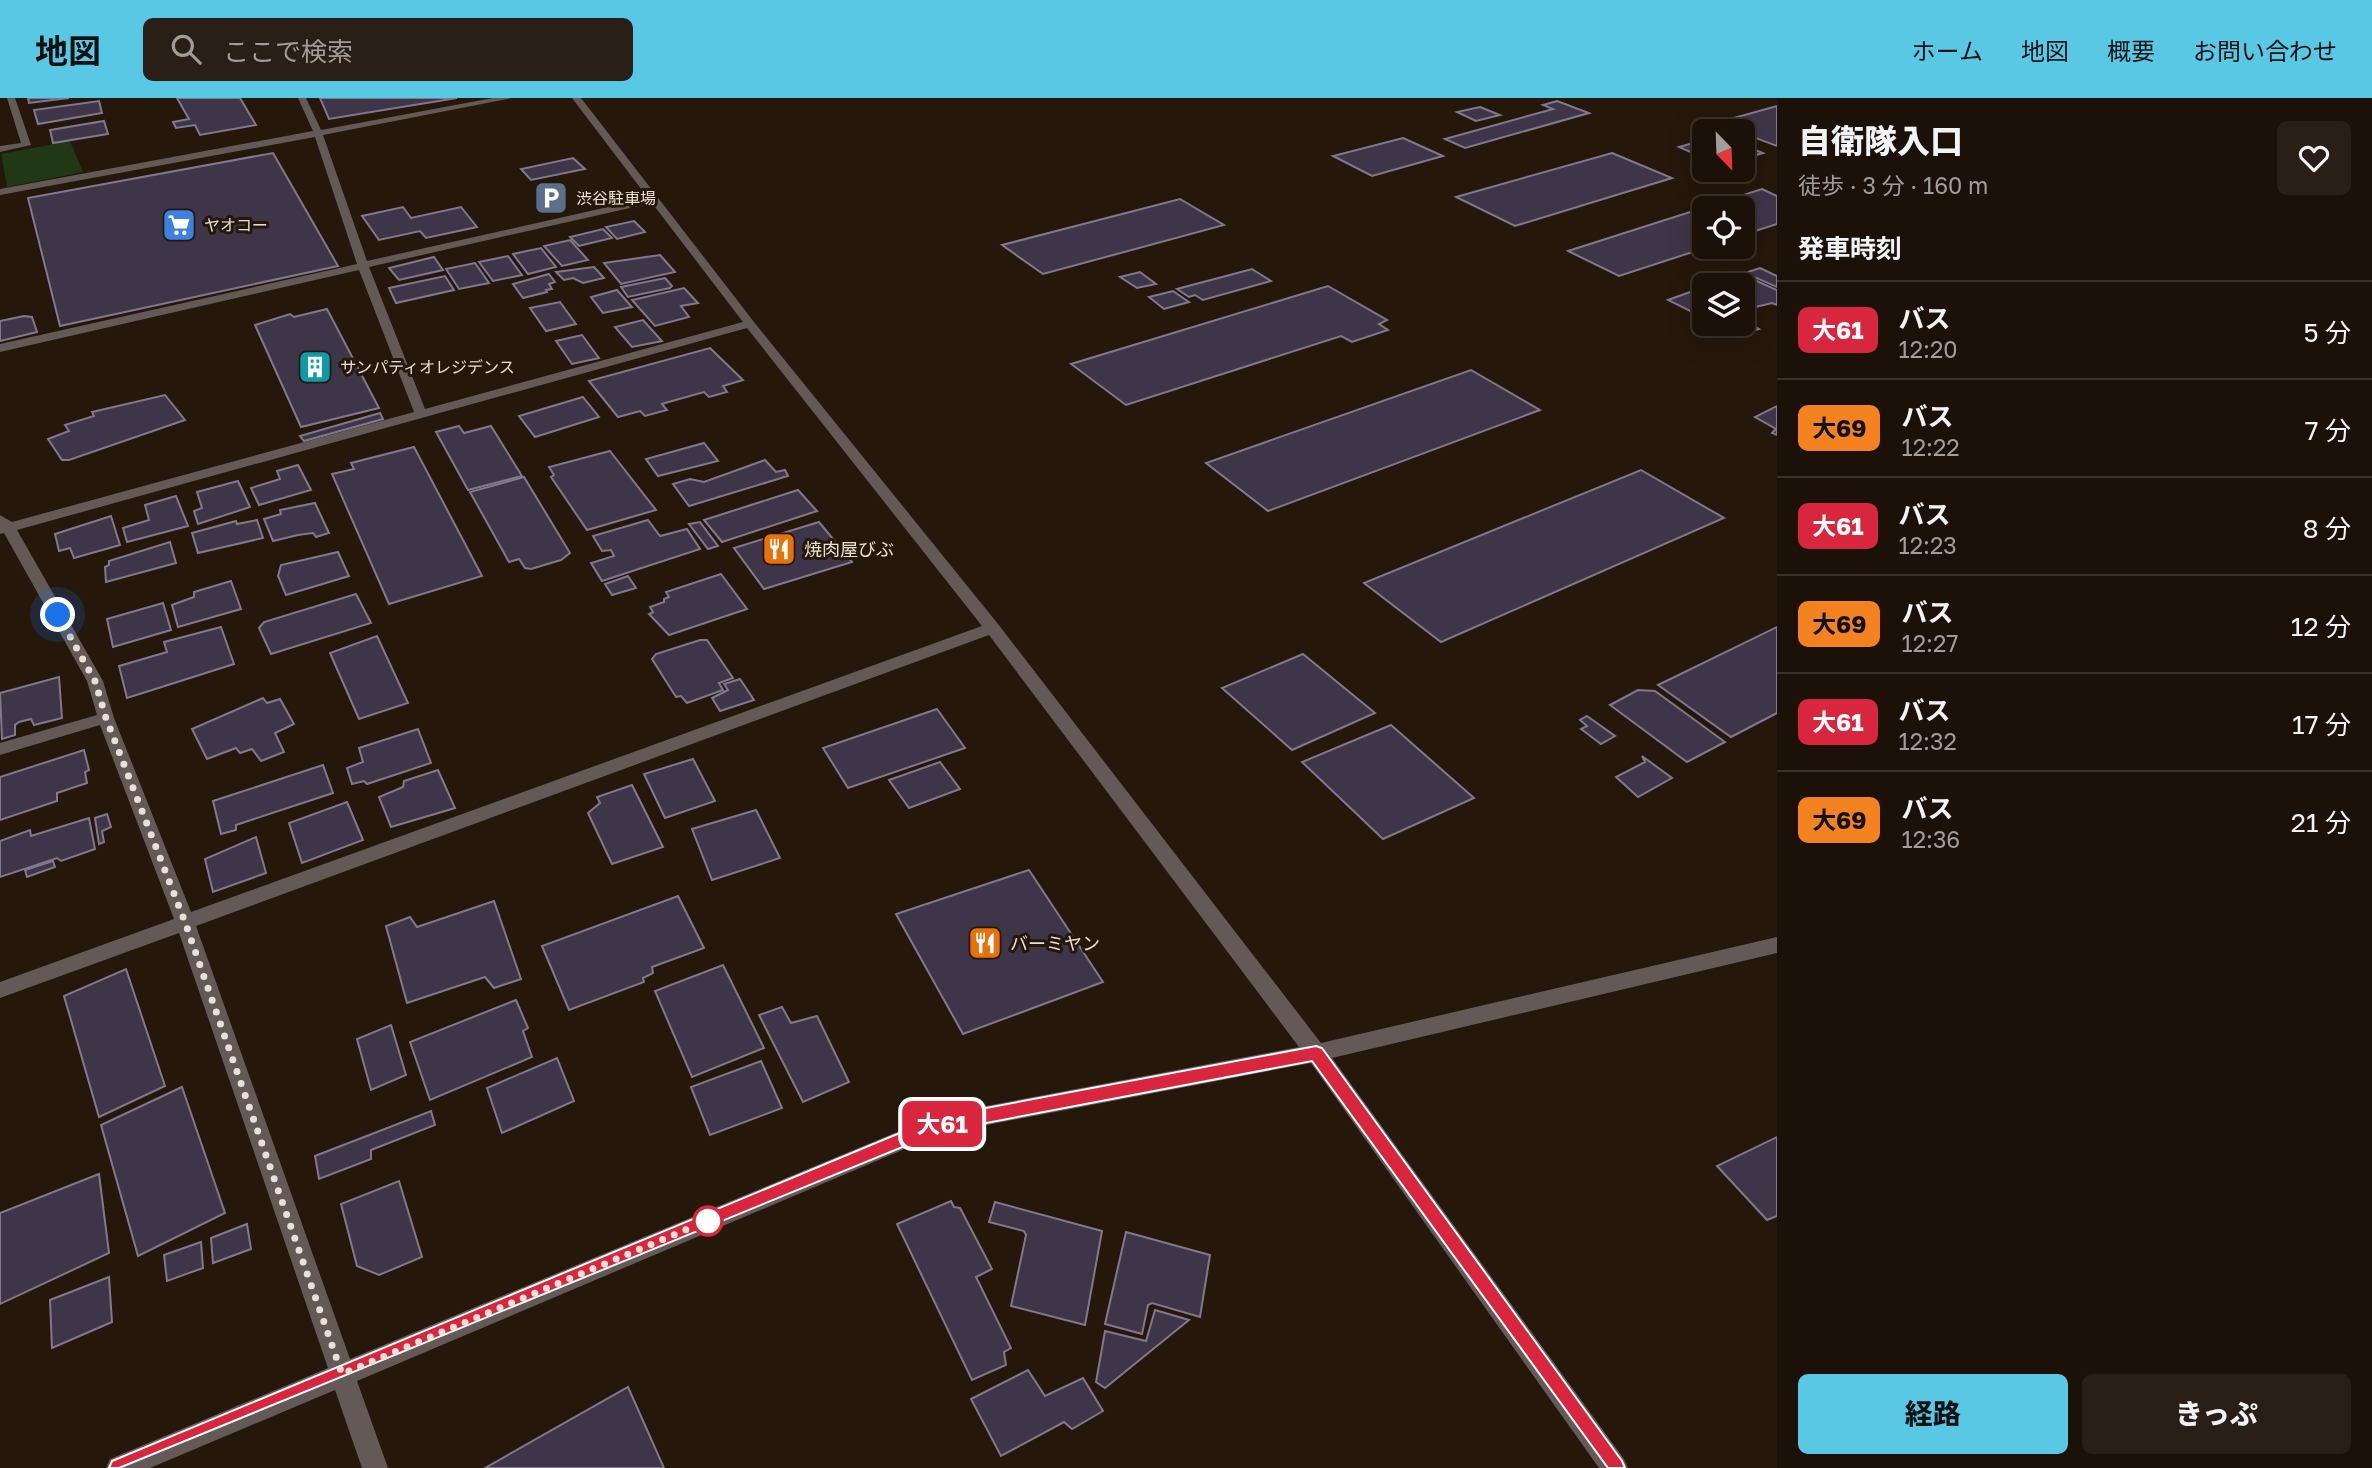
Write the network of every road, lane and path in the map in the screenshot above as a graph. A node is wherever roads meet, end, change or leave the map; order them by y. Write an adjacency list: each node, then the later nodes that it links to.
1 (11, 98): 6 (street)
2 (302, 98): 5 (street)
3 (508, 98): 5 (street)
4 (576, 98): 8 (street)
5 (318, 133): 7 (street); 9 (street)
6 (0, 149)
7 (0, 192)
8 (656, 199): 9 (street); 10 (street)
9 (363, 265): 11 (street); 12 (street)
10 (750, 324): 12 (street); 14 (street)
11 (0, 348)
12 (421, 415): 13 (street)
13 (3, 525): 15 (street)
14 (992, 628): 17 (street); 20 (street)
15 (106, 718): 16 (street); 17 (street)
16 (0, 748)
17 (185, 922): 19 (street); 21 (street)
18 (1777, 945): 20 (street)
19 (0, 990)
20 (1316, 1053): 21 (street); 24 (street)
21 (342, 1374): 22 (street); 23 (street)
22 (119, 1468)
23 (375, 1468)
24 (1615, 1468)

